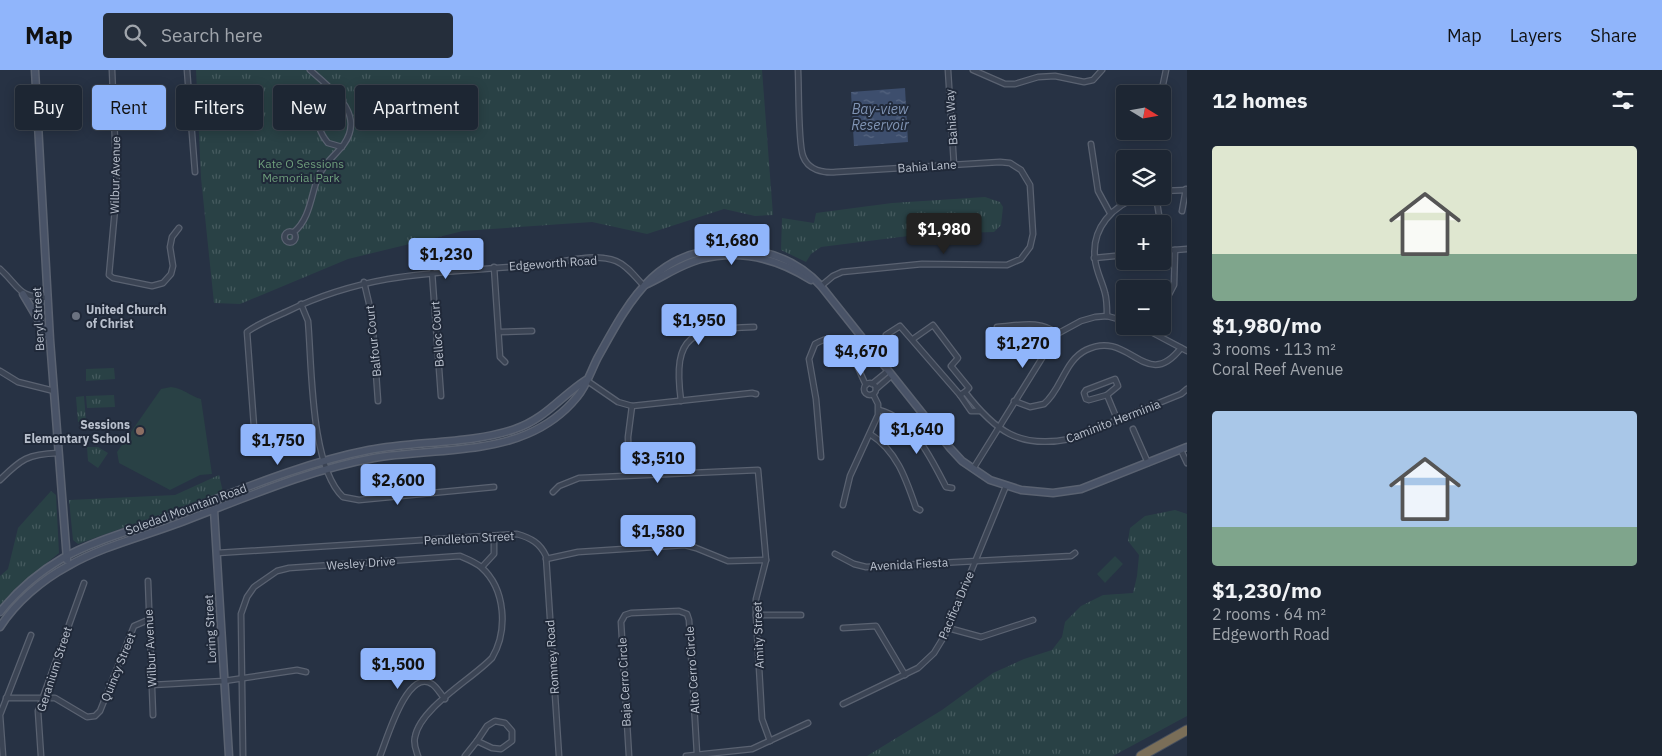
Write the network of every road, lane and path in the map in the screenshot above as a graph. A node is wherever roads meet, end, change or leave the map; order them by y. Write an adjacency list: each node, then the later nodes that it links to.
1 (35, 70): 40 (main road, Beryl Street)
2 (112, 70): 25 (street, Wilbur Avenue)
3 (187, 70): 17 (street)
4 (310, 70): 10 (street)
5 (798, 70): 16 (street, Bahia Lane)
6 (948, 70): 16 (street, Bahia Way)
7 (973, 70): 8 (street)
8 (1102, 70)
9 (1166, 70): 11 (street)
10 (326, 85)
11 (1163, 85)
12 (345, 104): 15 (street)
13 (321, 130): 15 (street)
14 (1091, 144): 23 (street)
15 (342, 147): 26 (street)
16 (954, 165): 37 (street, Bahia Lane)
17 (195, 172)
18 (1187, 189): 19 (street); 22 (street)
19 (1171, 190)
20 (1121, 205): 23 (street)
21 (1157, 205): 24 (street)
22 (1182, 211)
23 (1110, 213): 31 (street)
24 (1159, 215)
25 (180, 228)
26 (294, 232)
27 (1187, 248): 29 (street)
28 (1171, 250): 29 (street)
29 (1175, 250): 38 (street)
30 (1116, 256): 31 (street)
31 (1094, 258): 42 (street)
32 (494, 267): 34 (street, Edgeworth Road); 36 (street, Edgeworth Road); 47 (street)
33 (0, 269): 39 (street)
34 (432, 272): 35 (street, Edgeworth Road); 69 (street, Belloc Court)
35 (364, 282): 41 (street, Edgeworth Road); 70 (street, Balfour Court)
36 (644, 286): 37 (main road); 37 (main road, Soledad Mountain Road); 58 (main road, Soledad Mountain Road)
37 (821, 286): 57 (main road, Soledad Mountain Road)
38 (1171, 291)
39 (23, 294): 40 (street); 52 (main road)
40 (48, 298): 52 (main road, Beryl Street)
41 (302, 304): 80 (street, Edgeworth Road); 84 (street)
42 (1107, 316): 43 (street); 48 (street)
43 (1116, 318)
44 (754, 327): 71 (street)
45 (997, 327): 48 (street)
46 (532, 331): 47 (street)
47 (499, 332): 55 (street)
48 (1057, 334): 72 (street)
49 (886, 335): 51 (street)
50 (1156, 335): 53 (street)
51 (913, 339): 64 (street, Caminito Herminia); 67 (street)
52 (50, 340): 63 (main road, Beryl Street)
53 (1181, 348): 54 (street); 72 (street)
54 (1187, 351)
55 (505, 362)
56 (0, 371): 63 (street)
57 (890, 374): 59 (street); 61 (street); 87 (main road, Soledad Mountain Road)
58 (586, 380): 73 (street); 84 (main road, Soledad Mountain Road); 88 (main road, Soledad Mountain Road)
59 (872, 384): 60 (street); 61 (street)
60 (866, 385): 66 (street); 83 (street)
61 (876, 389): 66 (street)
62 (1187, 389): 76 (street, Caminito Herminia)
63 (54, 391): 82 (main road, Beryl Street)
64 (965, 392): 67 (street); 75 (street, Caminito Herminia)
65 (756, 394): 71 (street)
66 (873, 394): 74 (street)
67 (960, 395): 75 (street)
68 (1107, 395): 68 (street); 76 (street)
69 (441, 396)
70 (378, 401)
71 (681, 401): 73 (street)
72 (1014, 401): 77 (street)
73 (632, 406): 89 (street)
74 (879, 410): 79 (street); 93 (street)
75 (980, 411): 77 (street, Caminito Herminia)
76 (1117, 419): 77 (street, Caminito Herminia)
77 (998, 427): 87 (street)
78 (1133, 428): 85 (street)
79 (870, 434): 96 (street); 98 (street)
80 (255, 440)
81 (1184, 448): 85 (main road, Soledad Mountain Road); 86 (street)
82 (58, 453): 90 (street); 103 (main road, Beryl Street)
83 (820, 457)
84 (325, 461): 88 (street); 95 (main road, Soledad Mountain Road)
85 (1148, 463): 91 (main road, Soledad Mountain Road)
86 (1187, 463)
87 (973, 469): 91 (main road, Soledad Mountain Road)
88 (328, 470): 92 (street); 97 (main road, Soledad Mountain Road)
89 (629, 475): 94 (street); 105 (street, Amity Street)
90 (0, 480)
91 (1006, 486): 106 (street, Pacifica Drive)
92 (494, 487)
93 (952, 488)
94 (553, 492)
95 (210, 501): 97 (street, Loring Street); 103 (main road, Soledad Mountain Road)
96 (843, 505)
97 (214, 510): 100 (main road, Loring Street); 107 (main road, Soledad Mountain Road)
98 (920, 510)
99 (494, 536): 100 (street, Pendleton Street); 104 (street, Pendleton Street); 108 (street)
100 (217, 553): 124 (main road, Loring Street)
101 (1075, 553): 106 (street, Avenida Fiesta)
102 (836, 554): 106 (street, Avenida Fiesta)
103 (66, 556): 107 (main road, Beryl Street); 111 (main road, Soledad Mountain Road)
104 (546, 558): 105 (street); 143 (street, Romney Road)
105 (766, 560): 114 (street, Amity Street)
106 (975, 561): 119 (street, Pacifica Drive)
107 (67, 566): 117 (main road, Soledad Mountain Road)
108 (482, 567): 123 (street, Wesley Drive); 128 (street)
109 (148, 581): 115 (street, Wilbur Avenue)
110 (84, 583): 126 (street, Geranium Street)
111 (0, 612)
112 (630, 613): 135 (street, Alto Cerro Circle); 144 (street, Baja Cerro Circle)
113 (801, 615): 114 (street)
114 (756, 616): 134 (street, Amity Street)
115 (148, 620): 125 (street, Wilbur Avenue); 126 (street, Quincy Street)
116 (1033, 620): 119 (street)
117 (0, 627)
118 (843, 628): 122 (street)
119 (948, 628): 122 (street, Pacifica Drive)
120 (31, 635): 127 (street)
121 (306, 672): 123 (street)
122 (905, 675): 129 (street, Pacifica Drive)
123 (241, 679): 124 (street); 139 (street, Wesley Drive)
124 (224, 681): 125 (street); 138 (main road, Loring Street)
125 (152, 685): 130 (street, Wilbur Avenue)
126 (43, 697): 127 (street, Quincy Street); 137 (street, Geranium Street)
127 (6, 698): 136 (street)
128 (445, 699): 140 (street); 141 (street)
129 (843, 704)
130 (153, 714)
131 (808, 723): 134 (street)
132 (1187, 730): 146 (highway)
133 (477, 741): 133 (street); 142 (street)
134 (770, 741): 135 (street)
135 (697, 754): 145 (street)
136 (3, 756)
137 (41, 756)
138 (229, 756)
139 (244, 756)
140 (380, 756)
141 (418, 756)
142 (465, 756)
143 (559, 756)
144 (629, 756)
145 (686, 756)
146 (1141, 756)

